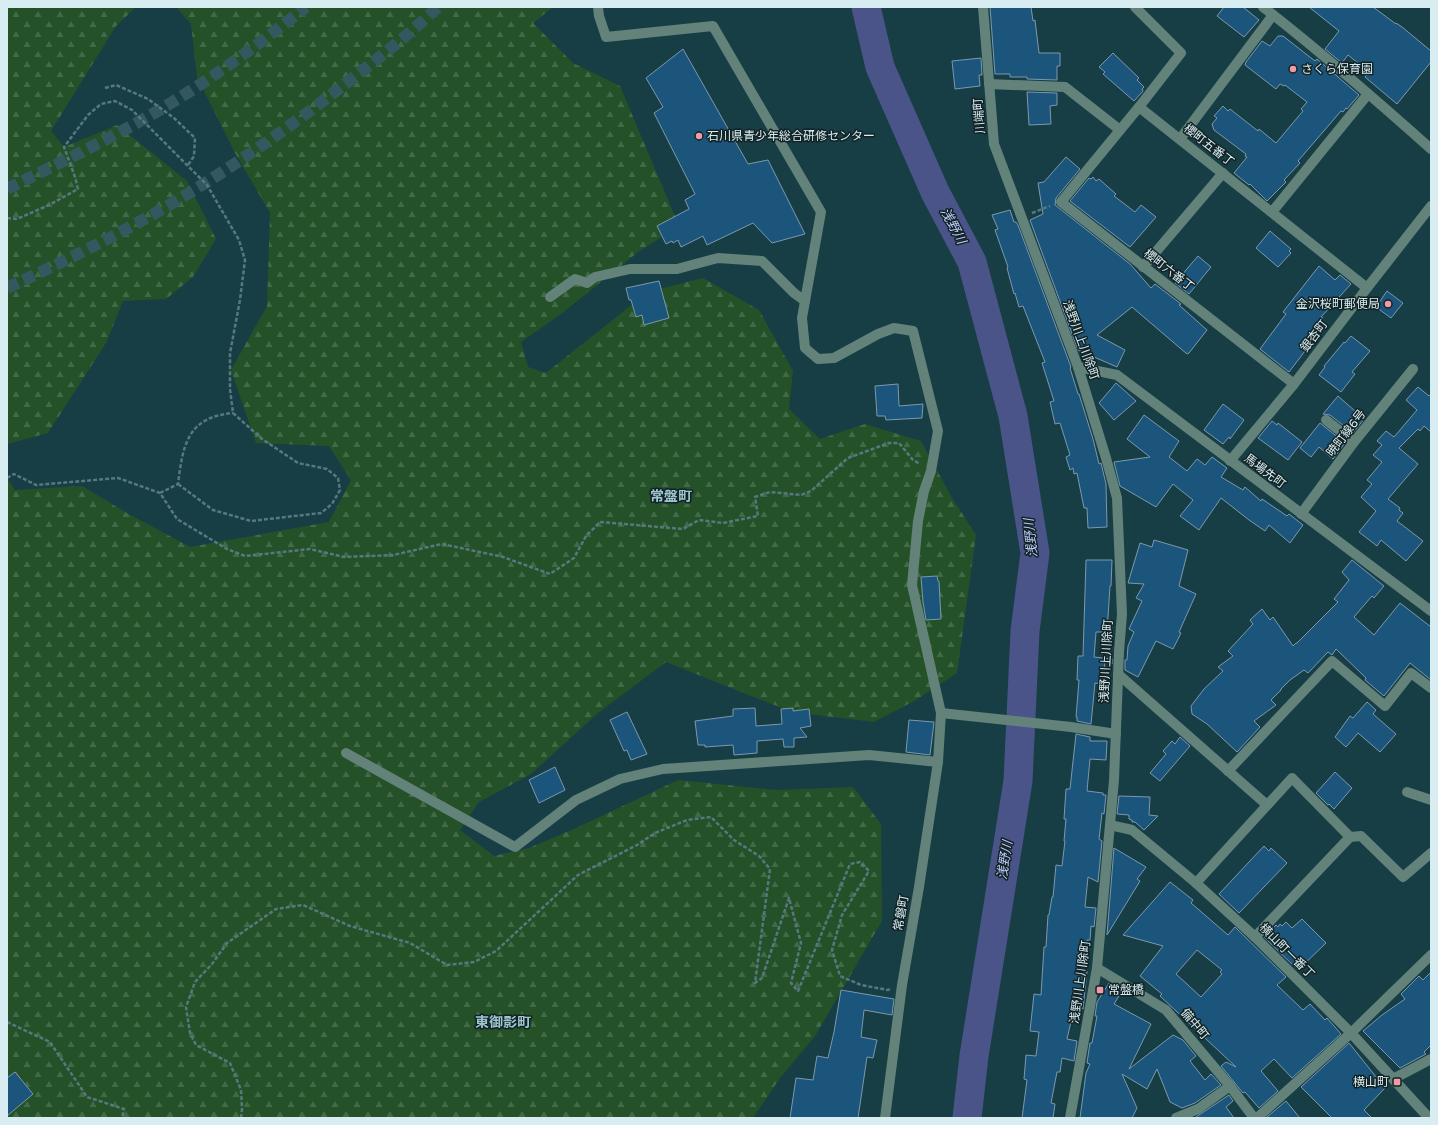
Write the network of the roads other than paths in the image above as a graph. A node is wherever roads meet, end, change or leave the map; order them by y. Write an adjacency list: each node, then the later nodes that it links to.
1 (598, 7): 19 (street)
2 (983, 7): 6 (street, 川端町)
3 (1135, 7): 8 (street)
4 (1263, 7): 5 (street)
5 (1273, 15): 7 (street); 10 (street)
6 (989, 84): 9 (street); 15 (street, 川端町)
7 (1368, 94): 11 (street); 14 (street)
8 (1139, 107): 9 (street); 10 (street, 櫻町五番丁)
9 (1120, 130): 16 (street, 櫻町六番丁)
10 (1180, 139): 12 (street, 櫻町五番丁)
11 (1431, 148)
12 (1223, 173): 14 (street, 櫻町五番丁); 16 (street)
13 (1431, 206): 17 (street, 銀杏町)
14 (1272, 212): 17 (street, 櫻町五番丁)
15 (1022, 217): 20 (street, 浅野川上川除町)
16 (1143, 267): 22 (street, 櫻町六番丁)
17 (1366, 288): 22 (street, 銀杏町)
18 (550, 297): 19 (street)
19 (805, 301): 30 (street, 常磐町)
20 (1078, 367): 25 (street, 馬場先町); 28 (street, 浅野川上川除町)
21 (1413, 369): 24 (street, 暁町線6号)
22 (1294, 384): 25 (street, 銀杏町)
23 (1326, 420): 24 (street)
24 (1354, 442): 26 (street, 暁町線6号)
25 (1230, 461): 26 (street, 馬場先町)
26 (1301, 514): 27 (street, 馬場先町)
27 (1429, 606)
28 (1118, 674): 31 (street, 浅野川上川除町); 34 (street)
29 (1431, 688): 34 (street)
30 (941, 713): 31 (street); 33 (street, 常磐町)
31 (1116, 734): 38 (street, 浅野川上川除町)
32 (346, 753): 33 (street)
33 (938, 762): 49 (street, 常磐町)
34 (1228, 772): 37 (street)
35 (1407, 792): 36 (street)
36 (1431, 800)
37 (1267, 805): 39 (street); 41 (street)
38 (1110, 825): 41 (street, 横山町一番丁); 44 (street, 浅野川上川除町)
39 (1350, 837): 40 (street); 42 (street)
40 (1431, 853)
41 (1196, 883): 42 (street, 横山町一番丁)
42 (1256, 937): 45 (street, 横山町一番丁)
43 (1431, 955): 45 (street)
44 (1097, 968): 48 (street, 備中町); 50 (street, 浅野川上川除町)
45 (1351, 1033): 47 (street, 横山町一番丁); 52 (street)
46 (1431, 1059): 47 (street)
47 (1393, 1079): 53 (street, 横山町一番丁)
48 (1230, 1086): 51 (street); 52 (street, 備中町)
49 (885, 1118)
50 (1070, 1118)
51 (1176, 1118)
52 (1255, 1118)
53 (1429, 1118)

